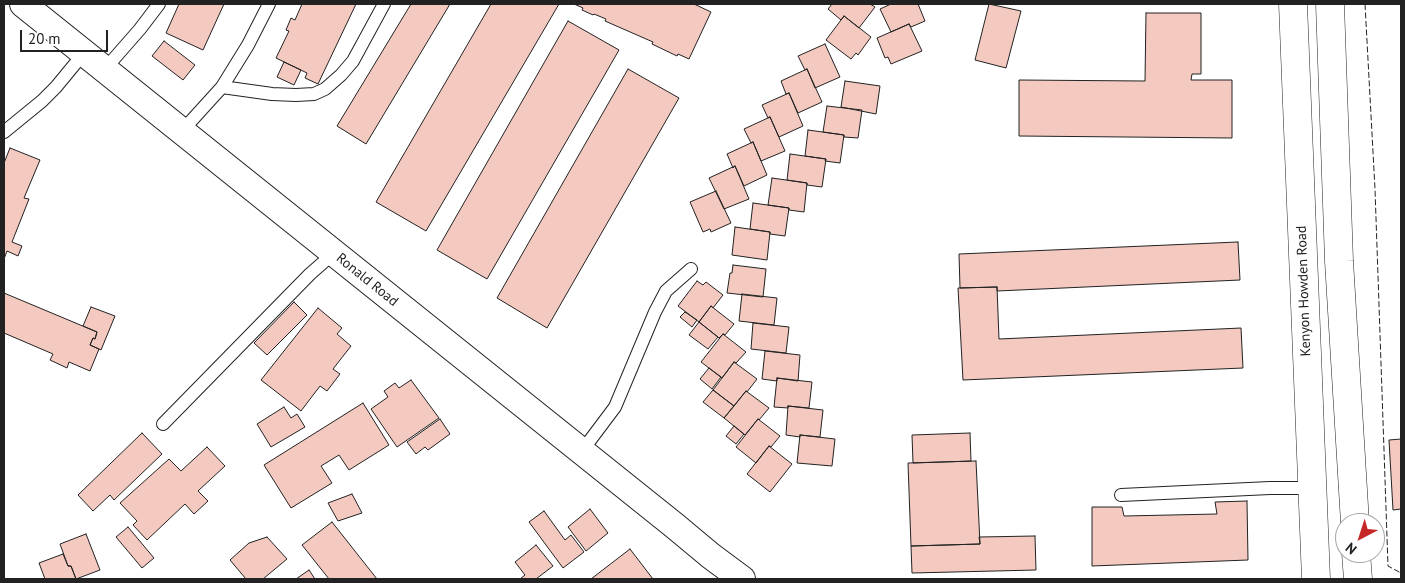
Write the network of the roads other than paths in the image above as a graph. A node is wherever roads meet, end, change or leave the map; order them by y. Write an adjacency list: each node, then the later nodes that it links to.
1 (23, 4): 7 (street, Ronald Road)
2 (159, 4): 10 (lane)
3 (269, 4): 11 (lane)
4 (384, 4): 11 (lane)
5 (1292, 4): 9 (street, Kenyon Howden Road)
6 (1330, 4): 8 (street)
7 (84, 52): 10 (street, Ronald Road); 12 (lane)
8 (1333, 60): 9 (street); 16 (street)
9 (1295, 61): 15 (street, Kenyon Howden Road)
10 (104, 69): 13 (street, Ronald Road)
11 (222, 87): 13 (lane)
12 (4, 132)
13 (182, 132): 14 (street, Ronald Road)
14 (334, 253): 18 (lane); 19 (street, Ronald Road)
15 (1303, 260): 16 (street); 20 (street, Kenyon Howden Road)
16 (1339, 261): 22 (street)
17 (691, 268): 19 (lane)
18 (163, 424)
19 (582, 452): 24 (street, Ronald Road)
20 (1312, 488): 21 (lane); 26 (street, Kenyon Howden Road)
21 (1121, 495)
22 (1354, 513)
23 (1357, 563): 27 (street)
24 (716, 568): 25 (street, Ronald Road)
25 (742, 579)
26 (1316, 579)
27 (1358, 579)

